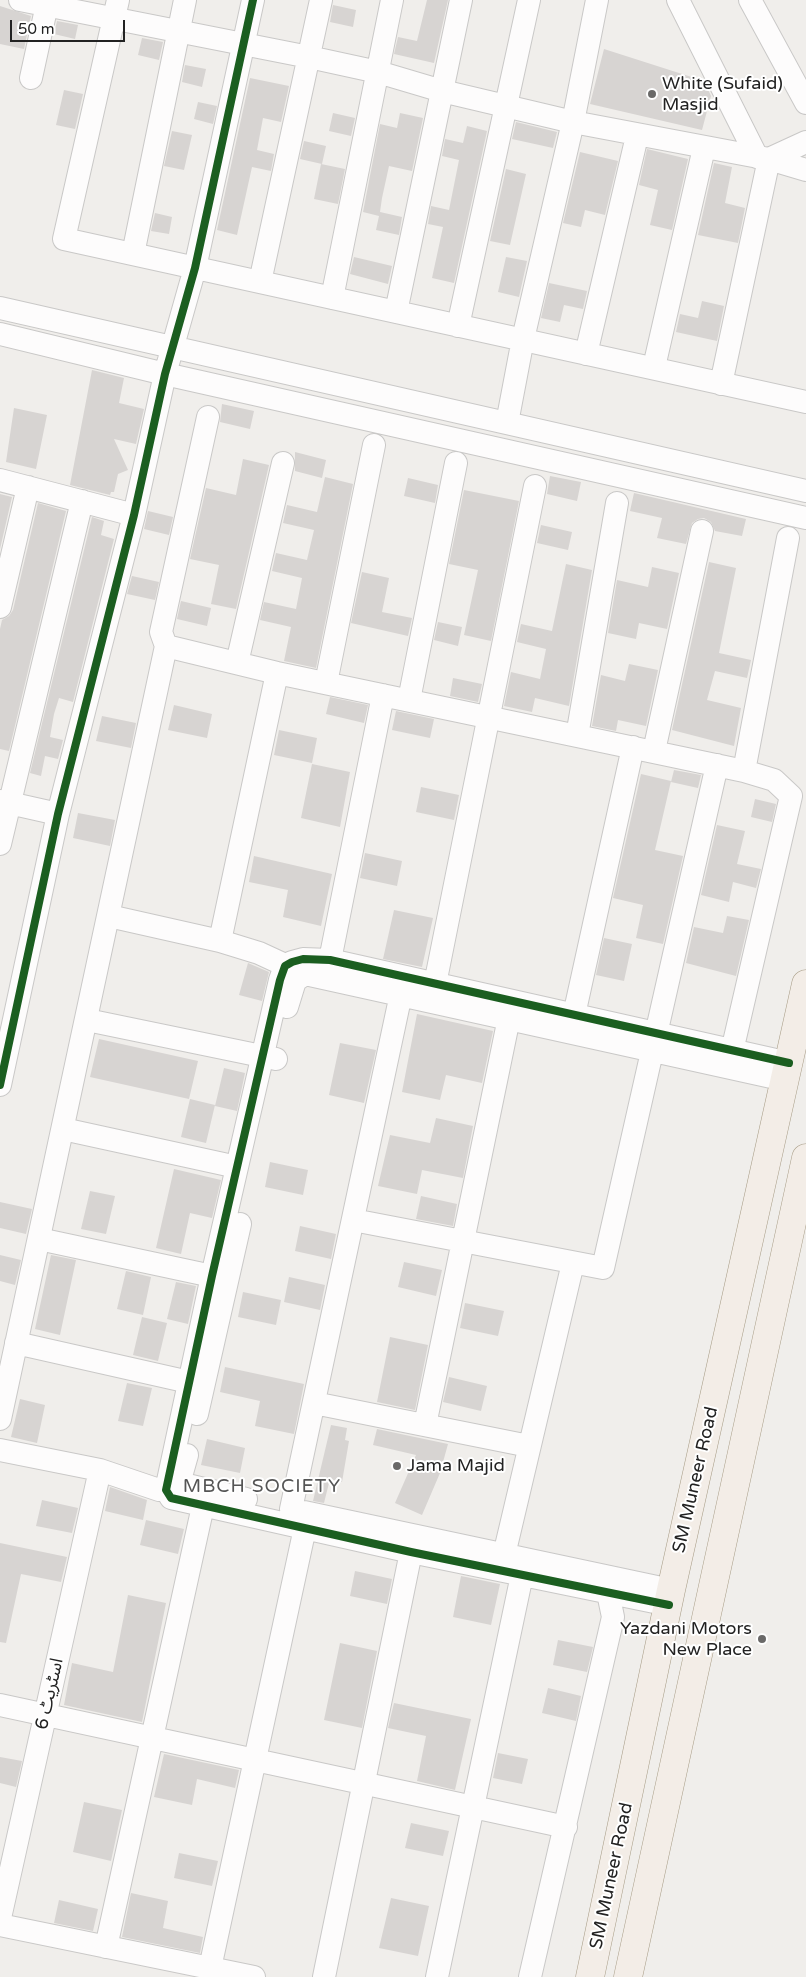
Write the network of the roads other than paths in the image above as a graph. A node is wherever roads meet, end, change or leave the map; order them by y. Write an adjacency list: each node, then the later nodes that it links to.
1 (20, 0): 11 (street)
2 (185, 0): 13 (street)
3 (253, 0): 14 (street)
4 (321, 0): 15 (street)
5 (392, 0): 16 (street)
6 (461, 0): 18 (street)
7 (529, 0): 20 (street)
8 (597, 0): 21 (street)
9 (678, 0): 25 (street)
10 (750, 0): 19 (street)
11 (47, 3): 12 (street); 17 (street)
12 (116, 9): 13 (street); 27 (street)
13 (178, 32): 14 (street); 27 (street)
14 (244, 44): 15 (street); 28 (street)
15 (309, 57): 16 (street); 29 (street)
16 (378, 72): 18 (street); 30 (street)
17 (31, 78)
18 (442, 91): 20 (street); 32 (street)
19 (806, 103)
20 (507, 106): 21 (street); 33 (street)
21 (573, 122): 22 (street); 35 (street)
22 (637, 136): 24 (street); 37 (street)
23 (806, 142): 25 (street)
24 (704, 148): 25 (street); 38 (street)
25 (763, 158): 26 (street); 40 (street)
26 (806, 170)
27 (133, 254): 28 (street)
28 (195, 268): 29 (street); 36 (street)
29 (260, 282): 30 (street)
30 (332, 298): 32 (street)
31 (0, 308): 36 (street)
32 (396, 312): 33 (street)
33 (458, 326): 35 (street)
34 (0, 334): 39 (street)
35 (523, 339): 37 (street); 43 (street)
36 (172, 347): 39 (street); 43 (street)
37 (586, 354): 38 (street)
38 (654, 367): 40 (street)
39 (165, 374): 53 (street); 54 (street)
40 (721, 384): 41 (street)
41 (806, 402)
42 (208, 417): 58 (street)
43 (507, 423): 50 (street)
44 (374, 444): 61 (street)
45 (283, 463): 59 (street)
46 (456, 463): 63 (street)
47 (0, 480): 49 (street)
48 (535, 486): 64 (street)
49 (28, 487): 51 (street); 57 (street)
50 (806, 491)
51 (82, 501): 53 (street); 69 (street)
52 (617, 502): 65 (street)
53 (134, 515): 70 (street)
54 (806, 518)
55 (702, 530): 66 (street)
56 (788, 538): 68 (street)
57 (0, 607)
58 (166, 646): 59 (street); 72 (street)
59 (237, 663): 60 (street)
60 (277, 672): 61 (street); 73 (street)
61 (326, 683): 62 (street)
62 (382, 695): 63 (street); 74 (street)
63 (409, 700): 64 (street)
64 (489, 717): 65 (street); 76 (street)
65 (577, 736): 66 (street)
66 (643, 749): 67 (street); 79 (street)
67 (717, 765): 68 (street); 82 (street)
68 (744, 771): 83 (street)
69 (5, 802): 70 (street); 71 (street)
70 (58, 814): 86 (street)
71 (0, 844)
72 (109, 916): 73 (street); 81 (street)
73 (220, 940): 75 (street)
74 (330, 960): 75 (street); 76 (street)
75 (295, 970): 78 (street); 84 (street)
76 (435, 984): 79 (street)
77 (806, 984): 85 (main road, SM Muneer Road)
78 (401, 994): 80 (street); 90 (street)
79 (574, 1015): 82 (street)
80 (509, 1018): 82 (street); 92 (street)
81 (87, 1020): 84 (street); 87 (street)
82 (654, 1042): 83 (street); 85 (street); 93 (street)
83 (732, 1051): 85 (street)
84 (269, 1058): 89 (street); 105 (street)
85 (787, 1072): 102 (main road, SM Muneer Road)
86 (0, 1085)
87 (63, 1128): 89 (street); 91 (street)
88 (806, 1158): 103 (main road)
89 (237, 1167): 94 (street)
90 (353, 1220): 92 (street); 97 (street)
91 (39, 1239): 94 (street); 95 (street)
92 (464, 1242): 93 (street); 99 (street)
93 (573, 1263): 100 (street)
94 (212, 1276): 96 (street)
95 (16, 1343): 96 (street); 98 (street)
96 (189, 1382): 105 (street)
97 (314, 1403): 99 (street); 107 (street)
98 (0, 1419)
99 (425, 1425): 100 (street)
100 (529, 1446): 110 (street)
101 (0, 1450): 104 (street)
102 (701, 1460): 103 (main road); 113 (main road, SM Muneer Road)
103 (738, 1468): 130 (main road)
104 (100, 1470): 105 (street); 115 (street, اسٹریٹ 6)
105 (175, 1487): 106 (street); 107 (street)
106 (203, 1506): 108 (street); 116 (street)
107 (291, 1509): 110 (street)
108 (305, 1528): 109 (street); 117 (street)
109 (411, 1552): 111 (street); 118 (street)
110 (504, 1555): 112 (street)
111 (522, 1575): 112 (street); 119 (street)
112 (611, 1585): 113 (street); 120 (street)
113 (670, 1598): 129 (main road, SM Muneer Road)
114 (0, 1705): 115 (street)
115 (45, 1715): 116 (street); 121 (street, اسٹریٹ 6)
116 (152, 1738): 117 (street); 123 (street)
117 (254, 1760): 118 (street); 124 (street)
118 (362, 1783): 119 (street); 126 (street)
119 (473, 1807): 120 (street); 127 (street)
120 (566, 1827): 128 (street)
121 (0, 1918)
122 (0, 1925): 123 (street)
123 (106, 1947): 124 (street)
124 (210, 1968): 125 (street)
125 (254, 1977)
126 (324, 1977)
127 (436, 1977)
128 (530, 1977)
129 (590, 1977)
130 (628, 1977)

